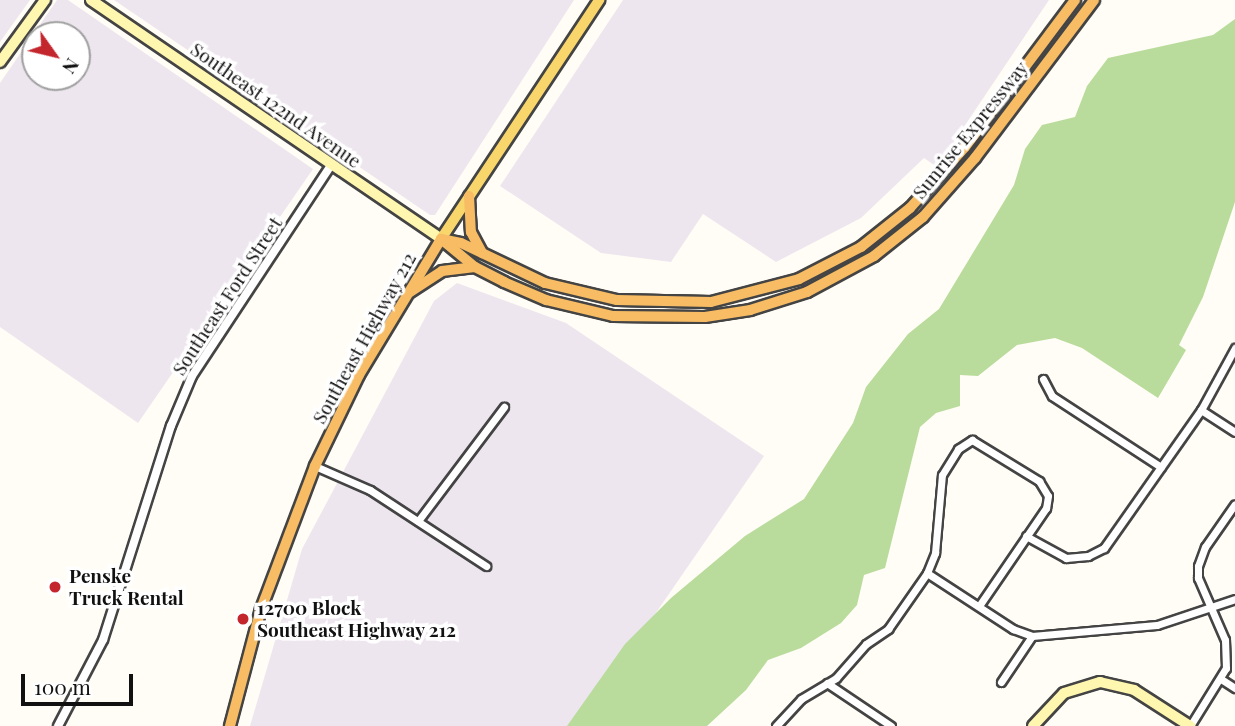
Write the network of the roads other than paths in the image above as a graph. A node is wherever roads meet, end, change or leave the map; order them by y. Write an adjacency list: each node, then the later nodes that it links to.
1 (45, 0): 6 (main road)
2 (91, 0): 7 (main road, Southeast 122nd Avenue)
3 (599, 0): 8 (main road, Southeast Highway 212)
4 (1075, 0): 10 (highway, Sunrise Expressway)
5 (1094, 0): 11 (highway, Sunrise Expressway)
6 (0, 62)
7 (332, 164): 9 (main road, Southeast 122nd Avenue); 33 (street, Southeast Ford Street)
8 (469, 196): 9 (main road, Southeast Highway 212); 10 (highway)
9 (441, 239): 10 (highway, Sunrise Expressway); 11 (highway, Sunrise Expressway); 12 (highway, Southeast Highway 212)
10 (482, 253)
11 (475, 267): 12 (highway)
12 (405, 296): 18 (highway, Southeast Highway 212)
13 (1235, 348): 16 (street)
14 (1043, 379): 19 (street)
15 (504, 407): 21 (street)
16 (1201, 410): 17 (street); 19 (street)
17 (1235, 432)
18 (315, 466): 21 (street); 34 (highway, Southeast Highway 212)
19 (1161, 467): 22 (street)
20 (1235, 504): 27 (street)
21 (418, 521): 23 (street)
22 (1026, 536): 24 (street); 26 (street)
23 (486, 566)
24 (927, 573): 26 (street); 31 (street)
25 (1235, 599): 27 (street)
26 (979, 606): 28 (street)
27 (1211, 609): 28 (street); 29 (street)
28 (1032, 636): 30 (street)
29 (1222, 679): 32 (street); 38 (street)
30 (1001, 682)
31 (827, 683): 35 (street); 36 (street)
32 (1235, 688)
33 (58, 726)
34 (230, 726)
35 (776, 726)
36 (891, 726)
37 (1033, 726): 38 (main road)
38 (1190, 726)

